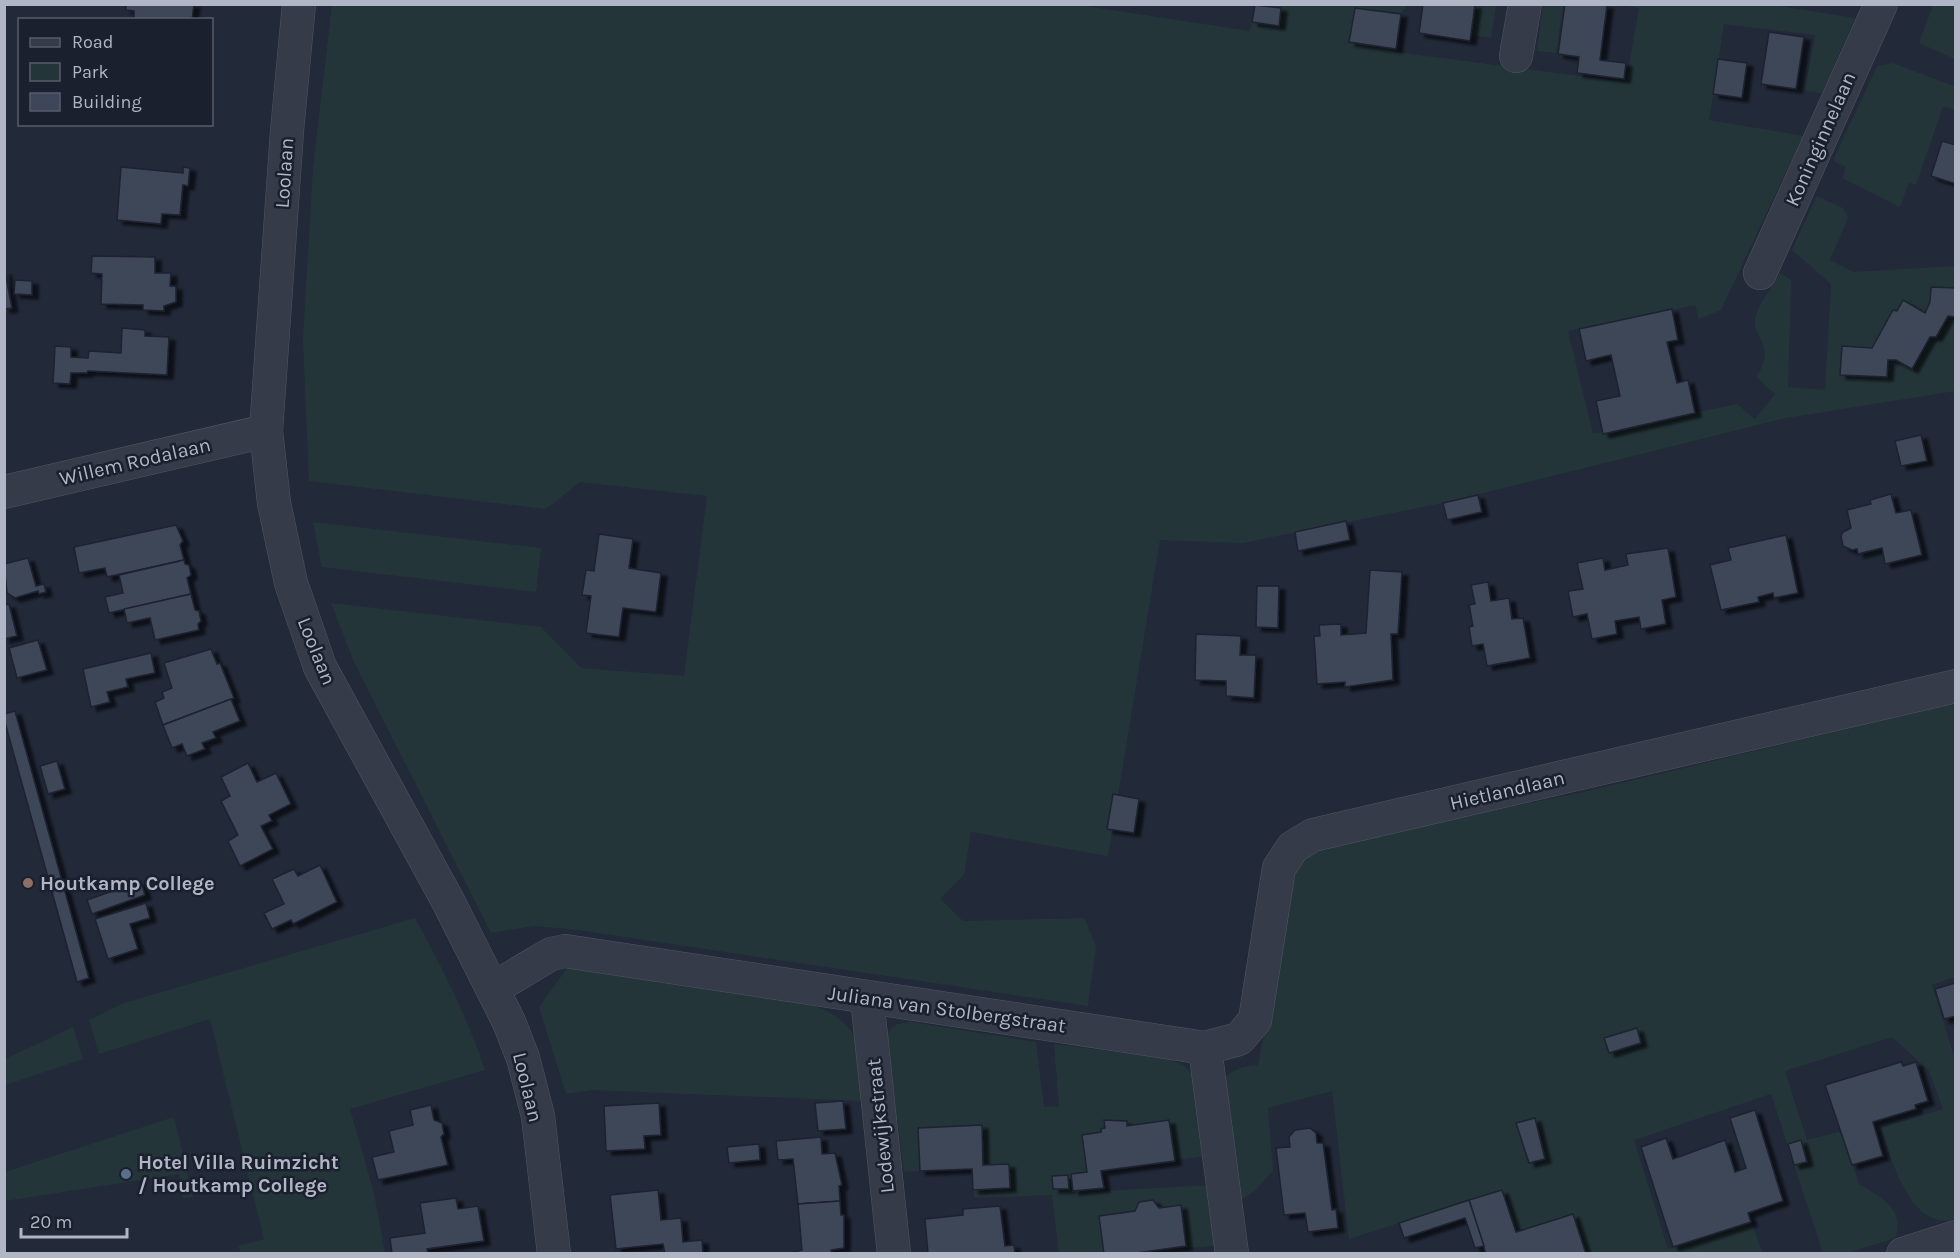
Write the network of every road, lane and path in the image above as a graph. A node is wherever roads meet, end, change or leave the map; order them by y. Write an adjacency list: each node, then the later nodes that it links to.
1 (299, 4): 6 (street, Loolaan)
2 (1525, 4): 4 (street)
3 (1881, 4): 5 (street, Koninginnelaan)
4 (1516, 56)
5 (1760, 273)
6 (266, 431): 7 (street, Willem Rodalaan); 9 (street, Loolaan)
7 (4, 492)
8 (1956, 686): 11 (street, Hietlandlaan)
9 (494, 988): 10 (street, Juliana van Stolbergstraat); 13 (street, Loolaan)
10 (867, 998): 11 (street, Juliana van Stolbergstraat); 14 (street, Lodewijkstraat)
11 (1205, 1048): 15 (street)
12 (1956, 1237): 16 (street)
13 (554, 1254)
14 (894, 1254)
15 (1232, 1254)
16 (1903, 1254)

